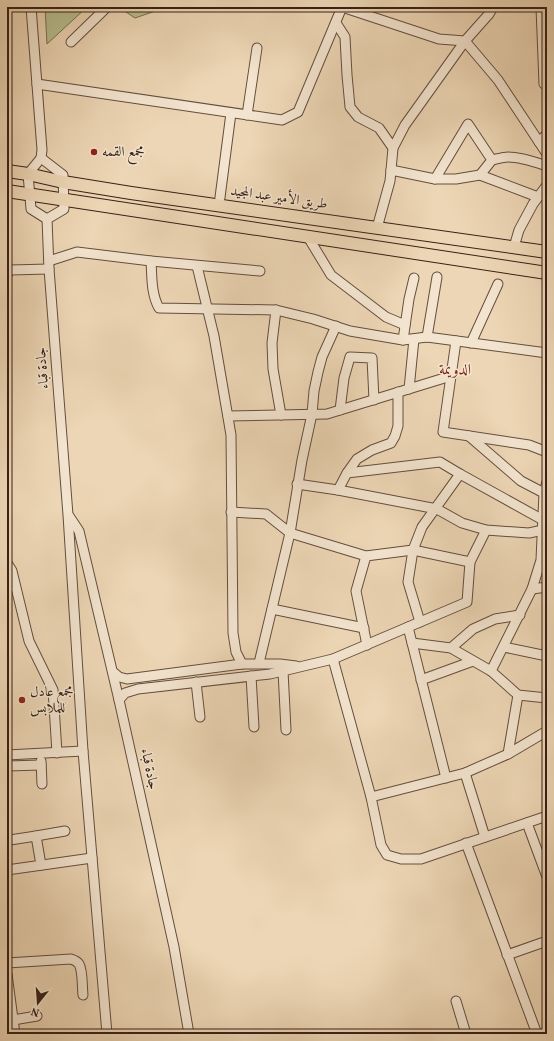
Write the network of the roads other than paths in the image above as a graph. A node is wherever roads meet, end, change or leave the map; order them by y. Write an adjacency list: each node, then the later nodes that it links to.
1 (31, 7): 10 (street)
2 (107, 7): 8 (street)
3 (342, 7): 6 (street); 7 (street)
4 (493, 7): 7 (street)
5 (541, 7): 11 (street)
6 (336, 23): 13 (street); 16 (street)
7 (465, 41): 15 (street); 16 (street)
8 (71, 42)
9 (257, 48): 13 (street)
10 (37, 84): 12 (street); 18 (street)
11 (544, 84)
12 (231, 113): 13 (street); 31 (street)
13 (247, 115)
14 (547, 134): 15 (street)
15 (539, 142): 17 (street)
16 (393, 148): 21 (street)
17 (547, 154)
18 (41, 158): 23 (street); 30 (street)
19 (492, 160): 20 (street); 24 (street); 25 (street)
20 (547, 166)
21 (391, 170): 25 (street); 34 (street)
22 (7, 171): 23 (main road, طريق الأمير عبد المجيد)
23 (28, 174): 28 (street); 31 (main road, طريق الأمير عبد المجيد)
24 (480, 175): 25 (street); 29 (street)
25 (435, 179)
26 (547, 185): 29 (street)
27 (7, 192): 28 (main road)
28 (30, 194): 30 (main road); 33 (street)
29 (538, 197): 37 (street)
30 (64, 200): 33 (street); 35 (main road)
31 (219, 205): 32 (main road, طريق الأمير عبد المجيد)
32 (268, 212): 34 (main road, طريق الأمير عبد المجيد); 35 (main road)
33 (47, 219): 40 (street, جادة قباء)
34 (377, 228): 37 (main road, طريق الأمير عبد المجيد)
35 (265, 230): 36 (main road)
36 (308, 237): 43 (main road); 50 (street)
37 (514, 247): 38 (main road, طريق الأمير عبد المجيد)
38 (547, 252)
39 (151, 261): 40 (street); 41 (street); 48 (street)
40 (49, 265): 44 (street); 76 (street, جادة قباء)
41 (197, 266): 42 (street); 48 (street)
42 (260, 271)
43 (547, 273)
44 (7, 275)
45 (437, 277): 52 (street)
46 (414, 278): 50 (street)
47 (498, 284): 56 (street)
48 (208, 308): 49 (street); 65 (street)
49 (276, 310): 51 (street); 64 (street)
50 (405, 325): 54 (street)
51 (336, 326): 54 (street); 63 (street)
52 (426, 337): 53 (street); 55 (street)
53 (414, 339): 54 (street); 59 (street)
54 (403, 340)
55 (456, 341): 56 (street); 58 (street)
56 (471, 343): 57 (street)
57 (547, 353)
58 (451, 376): 59 (street); 66 (street)
59 (410, 389): 60 (street)
60 (398, 392): 61 (street); 68 (street)
61 (374, 400): 62 (street); 62 (street)
62 (340, 410): 63 (street)
63 (312, 414): 64 (street); 71 (street)
64 (281, 415): 65 (street)
65 (228, 416): 75 (street)
66 (468, 436): 67 (street); 73 (street)
67 (547, 452)
68 (347, 473): 69 (street); 72 (street)
69 (460, 474): 74 (street); 77 (street)
70 (547, 482): 73 (street)
71 (297, 484): 72 (street); 80 (street)
72 (338, 490): 74 (street)
73 (544, 493): 77 (street)
74 (437, 508): 78 (street); 81 (street)
75 (231, 512): 80 (street); 100 (street)
76 (68, 515): 104 (street, جادة قباء); 115 (street, جادة قباء)
77 (543, 520): 79 (street)
78 (486, 530): 79 (street); 83 (street)
79 (545, 530): 86 (street)
80 (290, 533): 82 (street); 87 (street)
81 (414, 550): 82 (street); 83 (street); 89 (street)
82 (366, 556): 91 (street)
83 (470, 562): 89 (street)
84 (7, 563): 116 (street)
85 (547, 587): 86 (street)
86 (532, 589): 88 (street)
87 (272, 609): 91 (street); 99 (street)
88 (520, 615): 94 (street); 95 (street)
89 (420, 622): 90 (street)
90 (408, 627): 92 (street); 93 (street)
91 (364, 628): 93 (street)
92 (412, 643): 95 (street); 106 (street)
93 (367, 645): 97 (street)
94 (504, 647): 96 (street); 103 (street)
95 (451, 648): 98 (street)
96 (547, 656)
97 (333, 659): 101 (street); 125 (street)
98 (473, 661): 103 (street); 106 (street)
99 (259, 663): 100 (street); 101 (street)
100 (242, 664): 104 (street)
101 (302, 666): 102 (street)
102 (283, 671): 105 (street); 113 (street)
103 (491, 671): 108 (street)
104 (113, 672): 110 (street, جادة قباء)
105 (251, 676): 107 (street); 112 (street)
106 (421, 680): 123 (street)
107 (196, 682): 110 (street); 111 (street)
108 (518, 695): 109 (street); 118 (street)
109 (547, 698)
110 (120, 700): 147 (street, جادة قباء)
111 (200, 717)
112 (254, 727)
113 (286, 730)
114 (547, 731): 118 (street)
115 (83, 751): 116 (street); 133 (street, جادة قباء)
116 (57, 753): 117 (street)
117 (40, 754): 119 (street); 120 (street)
118 (508, 754): 122 (street)
119 (7, 755)
120 (41, 765): 121 (street); 124 (street)
121 (7, 766)
122 (465, 773): 123 (street); 130 (street)
123 (446, 778): 125 (street)
124 (42, 784)
125 (371, 797): 132 (street)
126 (547, 816): 127 (street)
127 (527, 823): 130 (street); 136 (street)
128 (65, 831): 129 (street)
129 (36, 836): 131 (street); 134 (street)
130 (485, 837): 132 (street)
131 (10, 840)
132 (466, 843): 138 (street)
133 (92, 858): 134 (street); 146 (street, جادة قباء)
134 (41, 865): 135 (street)
135 (7, 870)
136 (547, 877)
137 (547, 941): 138 (street)
138 (507, 955): 149 (street)
139 (7, 963): 141 (street)
140 (7, 974): 144 (street)
141 (83, 995)
142 (456, 1001): 148 (street)
143 (37, 1016): 144 (street)
144 (13, 1020): 145 (street)
145 (16, 1034)
146 (107, 1034)
147 (190, 1034)
148 (466, 1034)
149 (536, 1034)

